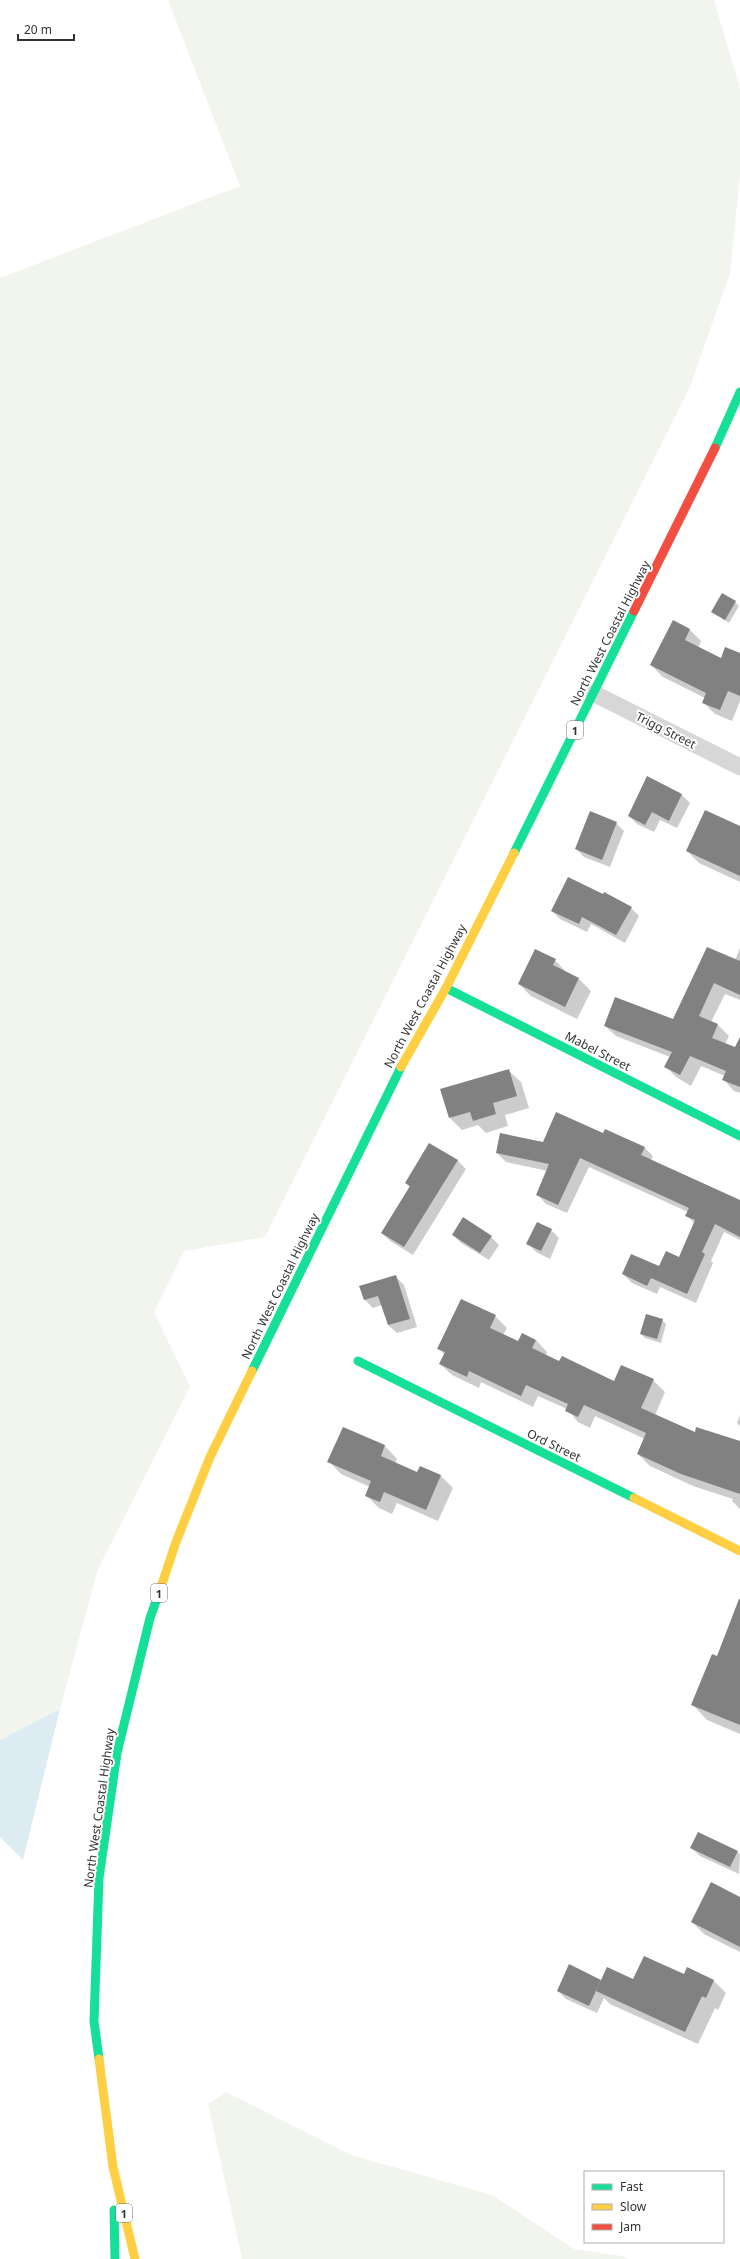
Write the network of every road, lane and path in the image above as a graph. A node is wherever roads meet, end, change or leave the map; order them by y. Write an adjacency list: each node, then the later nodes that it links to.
1 (740, 392): 2 (main road, North West Coastal Highway / 1)
2 (593, 693): 3 (street, Trigg Street); 4 (main road, North West Coastal Highway / 1)
3 (740, 767)
4 (446, 988): 5 (main road, Mabel Street); 8 (main road, North West Coastal Highway / 1)
5 (740, 1136)
6 (358, 1361): 7 (main road, Ord Street)
7 (740, 1551)
8 (113, 2167): 9 (main road); 10 (main road, North West Coastal Highway / 1)
9 (115, 2259)
10 (135, 2259)

